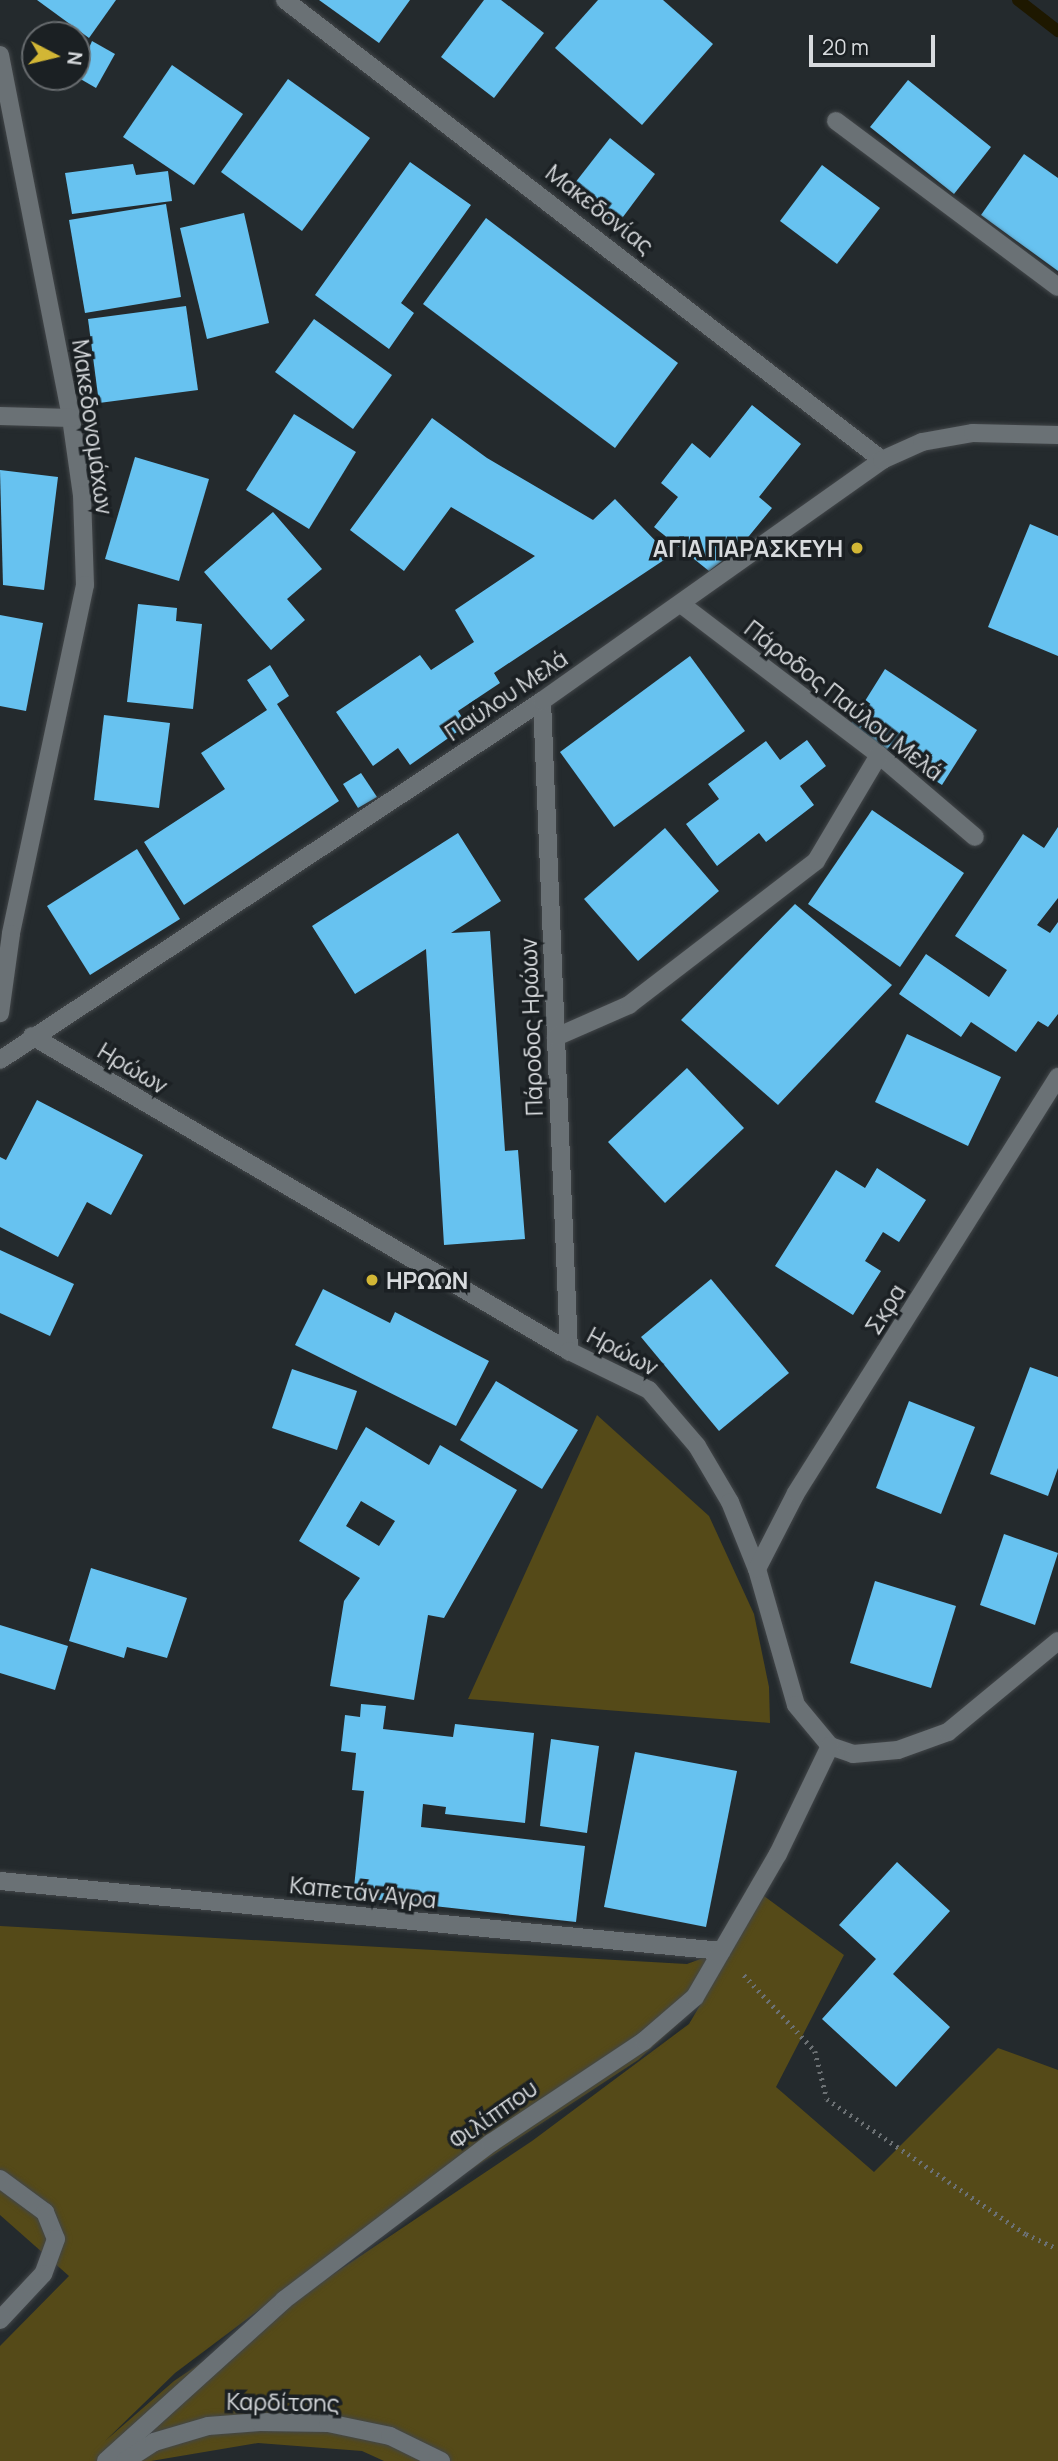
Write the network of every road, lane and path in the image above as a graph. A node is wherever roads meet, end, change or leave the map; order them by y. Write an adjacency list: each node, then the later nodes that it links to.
1 (285, 0): 8 (street, Μακεδονίας)
2 (0, 55): 6 (street, Μακεδονομάχων)
3 (836, 121): 4 (street)
4 (1058, 287)
5 (0, 415): 6 (street)
6 (71, 418): 13 (street, Μακεδονομάχων)
7 (1058, 435): 8 (street, Παύλου Μελά)
8 (882, 460): 9 (street, Παύλου Μελά)
9 (681, 604): 10 (street, Παύλου Μελά); 11 (street, Πάροδος Παύλου Μελά)
10 (542, 701): 14 (street, Παύλου Μελά); 15 (street, Πάροδος Ηρώων)
11 (879, 755): 12 (street, Πάροδος Παύλου Μελά); 15 (street)
12 (975, 837)
13 (0, 1013)
14 (32, 1036): 16 (street, Παύλου Μελά); 18 (street, Ηρώων)
15 (556, 1037): 18 (street, Πάροδος Ηρώων)
16 (0, 1060)
17 (1058, 1077): 19 (street, Σκρα)
18 (569, 1351): 19 (street, Ηρώων)
19 (757, 1569): 21 (street, Ηρώων)
20 (1058, 1641): 21 (street)
21 (830, 1746): 23 (street, Φιλίππου)
22 (0, 1881): 23 (street, Καπετάν Άγρα)
23 (722, 1951): 25 (path); 27 (street, Φιλίππου)
24 (0, 2179): 26 (street)
25 (1058, 2249)
26 (0, 2320)
27 (106, 2461)
28 (125, 2461): 29 (street, Καρδίτσης)
29 (442, 2461)

